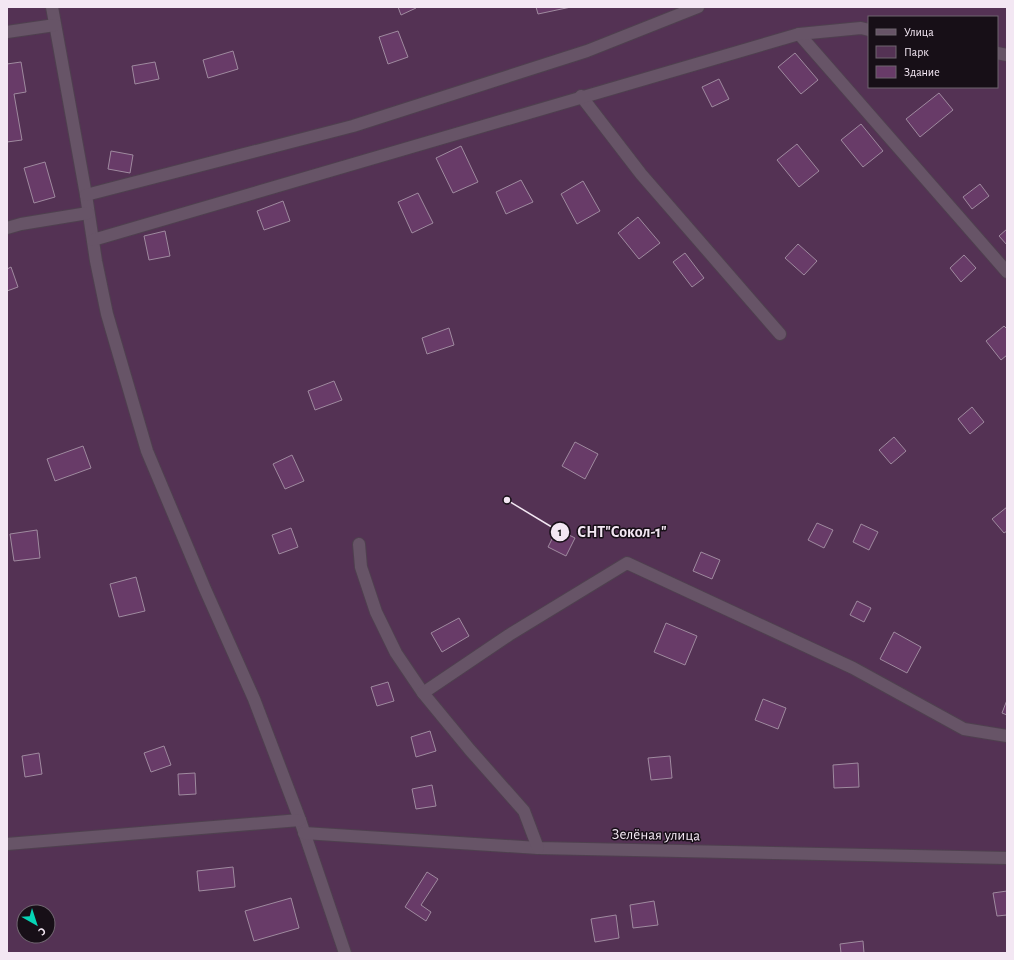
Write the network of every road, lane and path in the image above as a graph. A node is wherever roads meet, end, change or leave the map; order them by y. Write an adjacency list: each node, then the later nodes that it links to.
1 (52, 7): 3 (street)
2 (698, 7): 8 (street)
3 (55, 25): 5 (street); 8 (street)
4 (868, 30): 6 (street)
5 (7, 32)
6 (799, 34): 7 (street); 12 (street)
7 (581, 96): 11 (street); 13 (street)
8 (86, 195): 9 (street)
9 (88, 213): 10 (street); 11 (street)
10 (7, 228)
11 (93, 240): 17 (street)
12 (1007, 272)
13 (780, 334)
14 (359, 544): 15 (street)
15 (423, 693): 16 (street); 20 (street)
16 (1007, 736)
17 (300, 820): 18 (street); 19 (street)
18 (304, 833): 20 (street, Зелёная улица); 22 (street)
19 (7, 844)
20 (538, 848): 21 (street, Зелёная улица)
21 (1007, 858)
22 (345, 953)

